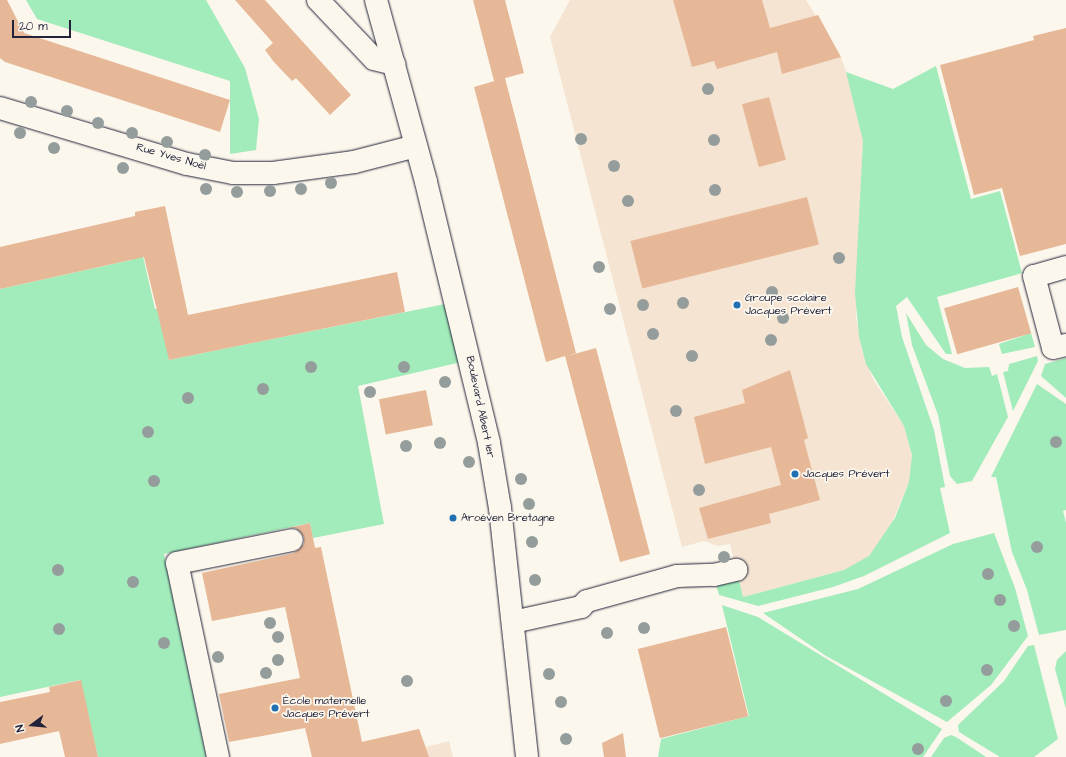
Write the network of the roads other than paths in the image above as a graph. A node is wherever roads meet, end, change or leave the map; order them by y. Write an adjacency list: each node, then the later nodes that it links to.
1 (318, 0): 3 (street)
2 (376, 0): 3 (street, Boulevard Albert 1er)
3 (394, 64): 5 (street, Boulevard Albert 1er)
4 (0, 108): 5 (street, Rue Yves Noël)
5 (416, 146): 10 (street, Boulevard Albert 1er)
6 (1066, 267): 7 (street)
7 (1066, 345)
8 (292, 540): 11 (street)
9 (736, 570): 10 (street)
10 (513, 622): 12 (street, Boulevard Albert 1er)
11 (218, 757)
12 (527, 757)

